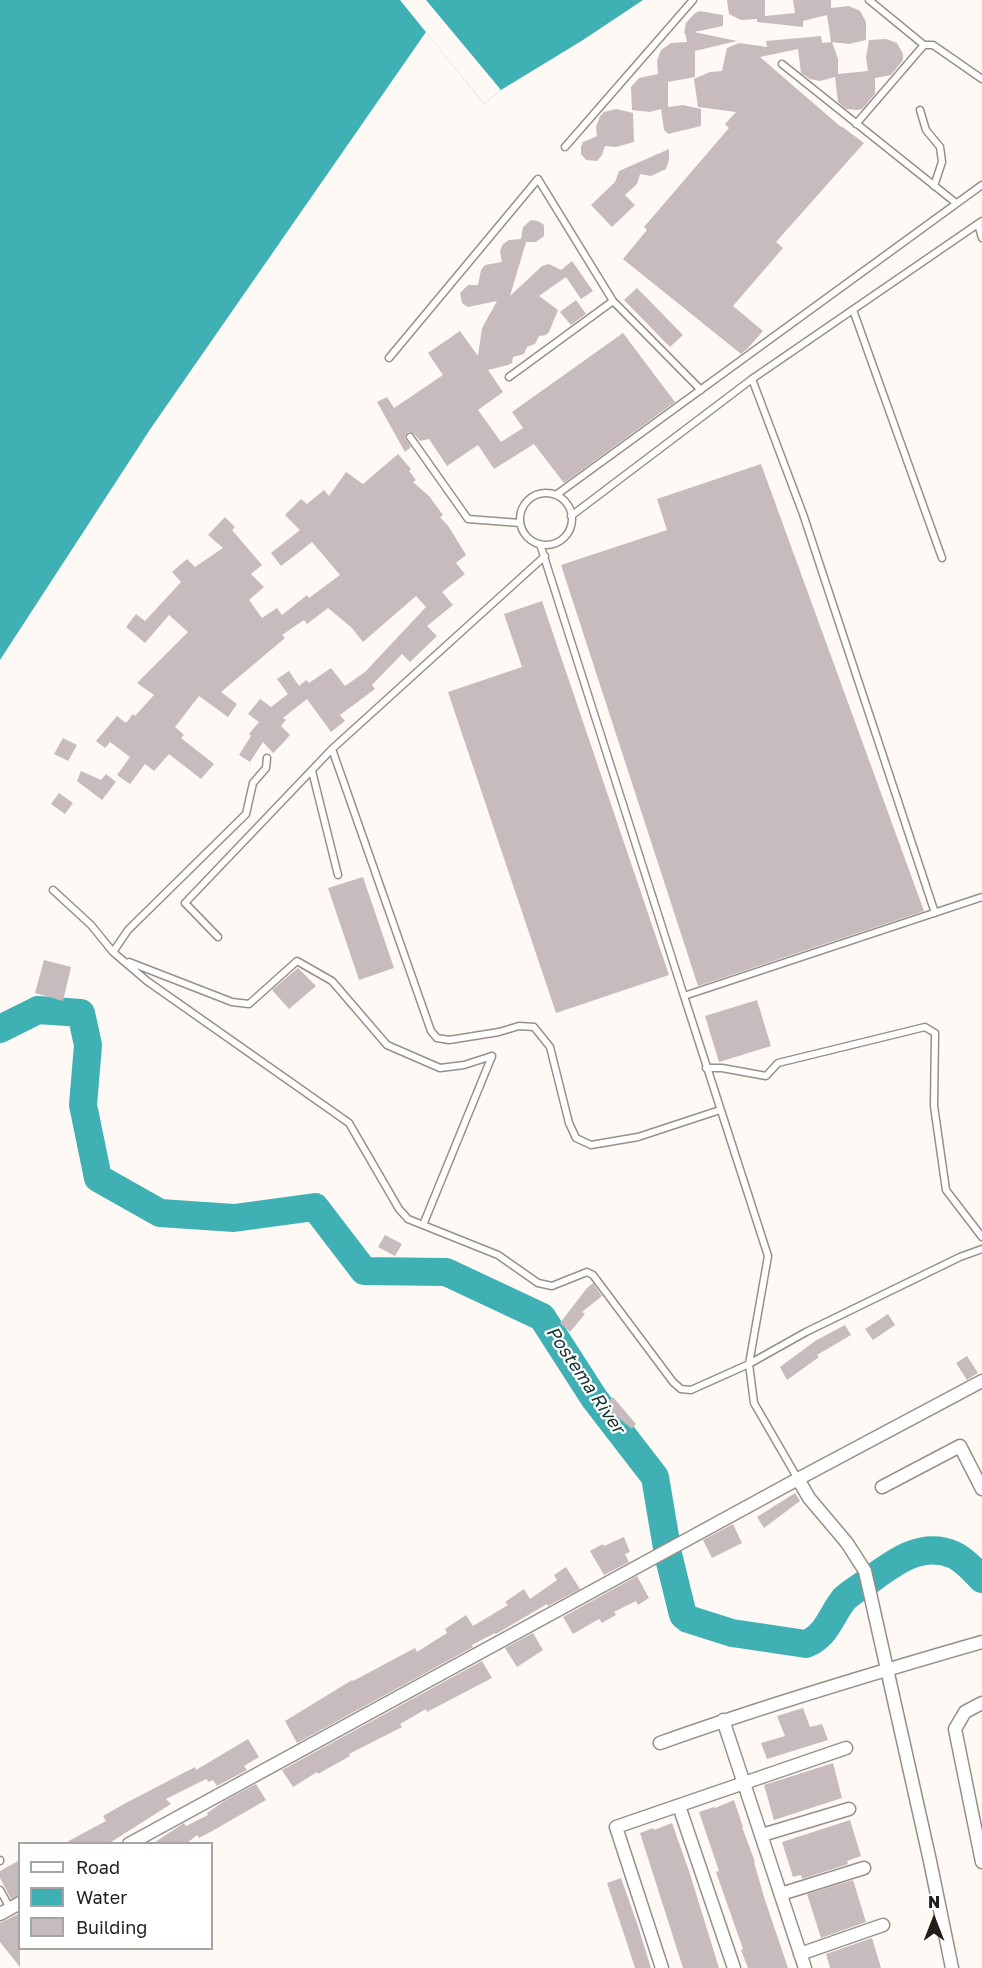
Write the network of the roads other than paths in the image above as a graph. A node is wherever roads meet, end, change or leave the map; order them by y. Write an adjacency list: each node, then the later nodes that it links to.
1 (693, 0): 8 (lane)
2 (869, 0): 3 (lane)
3 (924, 45): 5 (lane); 7 (lane)
4 (782, 64): 7 (lane)
5 (982, 79)
6 (920, 110): 10 (lane)
7 (856, 124): 10 (lane)
8 (565, 147)
9 (982, 185): 11 (lane)
10 (933, 186): 11 (lane)
11 (956, 203): 19 (lane)
12 (980, 222): 13 (lane); 15 (lane)
13 (982, 238)
14 (613, 301): 16 (lane); 17 (lane); 19 (lane)
15 (853, 310): 18 (lane); 26 (lane)
16 (389, 358)
17 (509, 377)
18 (753, 379): 22 (lane); 33 (lane)
19 (701, 390): 21 (lane)
20 (410, 437): 23 (lane)
21 (556, 495): 22 (lane); 23 (lane)
22 (571, 516): 24 (lane)
23 (520, 523): 24 (lane)
24 (540, 544): 25 (lane)
25 (545, 555): 27 (lane); 37 (lane)
26 (942, 558)
27 (332, 749): 29 (lane); 39 (lane)
28 (267, 758): 35 (lane)
29 (312, 771): 30 (lane); 34 (lane)
30 (338, 875)
31 (53, 890): 35 (lane)
32 (982, 897): 33 (lane)
33 (935, 913): 37 (lane)
34 (218, 937)
35 (113, 952): 36 (lane)
36 (123, 959): 40 (lane); 40 (lane)
37 (684, 996): 38 (lane)
38 (706, 1068): 39 (lane); 41 (lane)
39 (720, 1110): 43 (lane)
40 (423, 1225): 43 (lane)
41 (982, 1237)
42 (982, 1249): 43 (lane)
43 (749, 1364): 45 (lane)
44 (982, 1381): 45 (street)
45 (798, 1479): 49 (street); 58 (street)
46 (882, 1487): 47 (street)
47 (982, 1490)
48 (982, 1642): 49 (street)
49 (887, 1669): 51 (street); 69 (street)
50 (982, 1703): 59 (street)
51 (723, 1720): 52 (street); 54 (street)
52 (660, 1743)
53 (846, 1748): 54 (street)
54 (744, 1784): 55 (street); 57 (street)
55 (679, 1806): 66 (street); 67 (street)
56 (849, 1809): 57 (street)
57 (762, 1836): 62 (street)
58 (133, 1842)
59 (982, 1862)
60 (864, 1868): 62 (street)
61 (0, 1890): 63 (lane)
62 (781, 1894): 65 (street)
63 (10, 1908)
64 (883, 1925): 65 (street)
65 (800, 1954): 68 (street)
66 (662, 1968)
67 (734, 1968)
68 (805, 1968)
69 (952, 1968)

